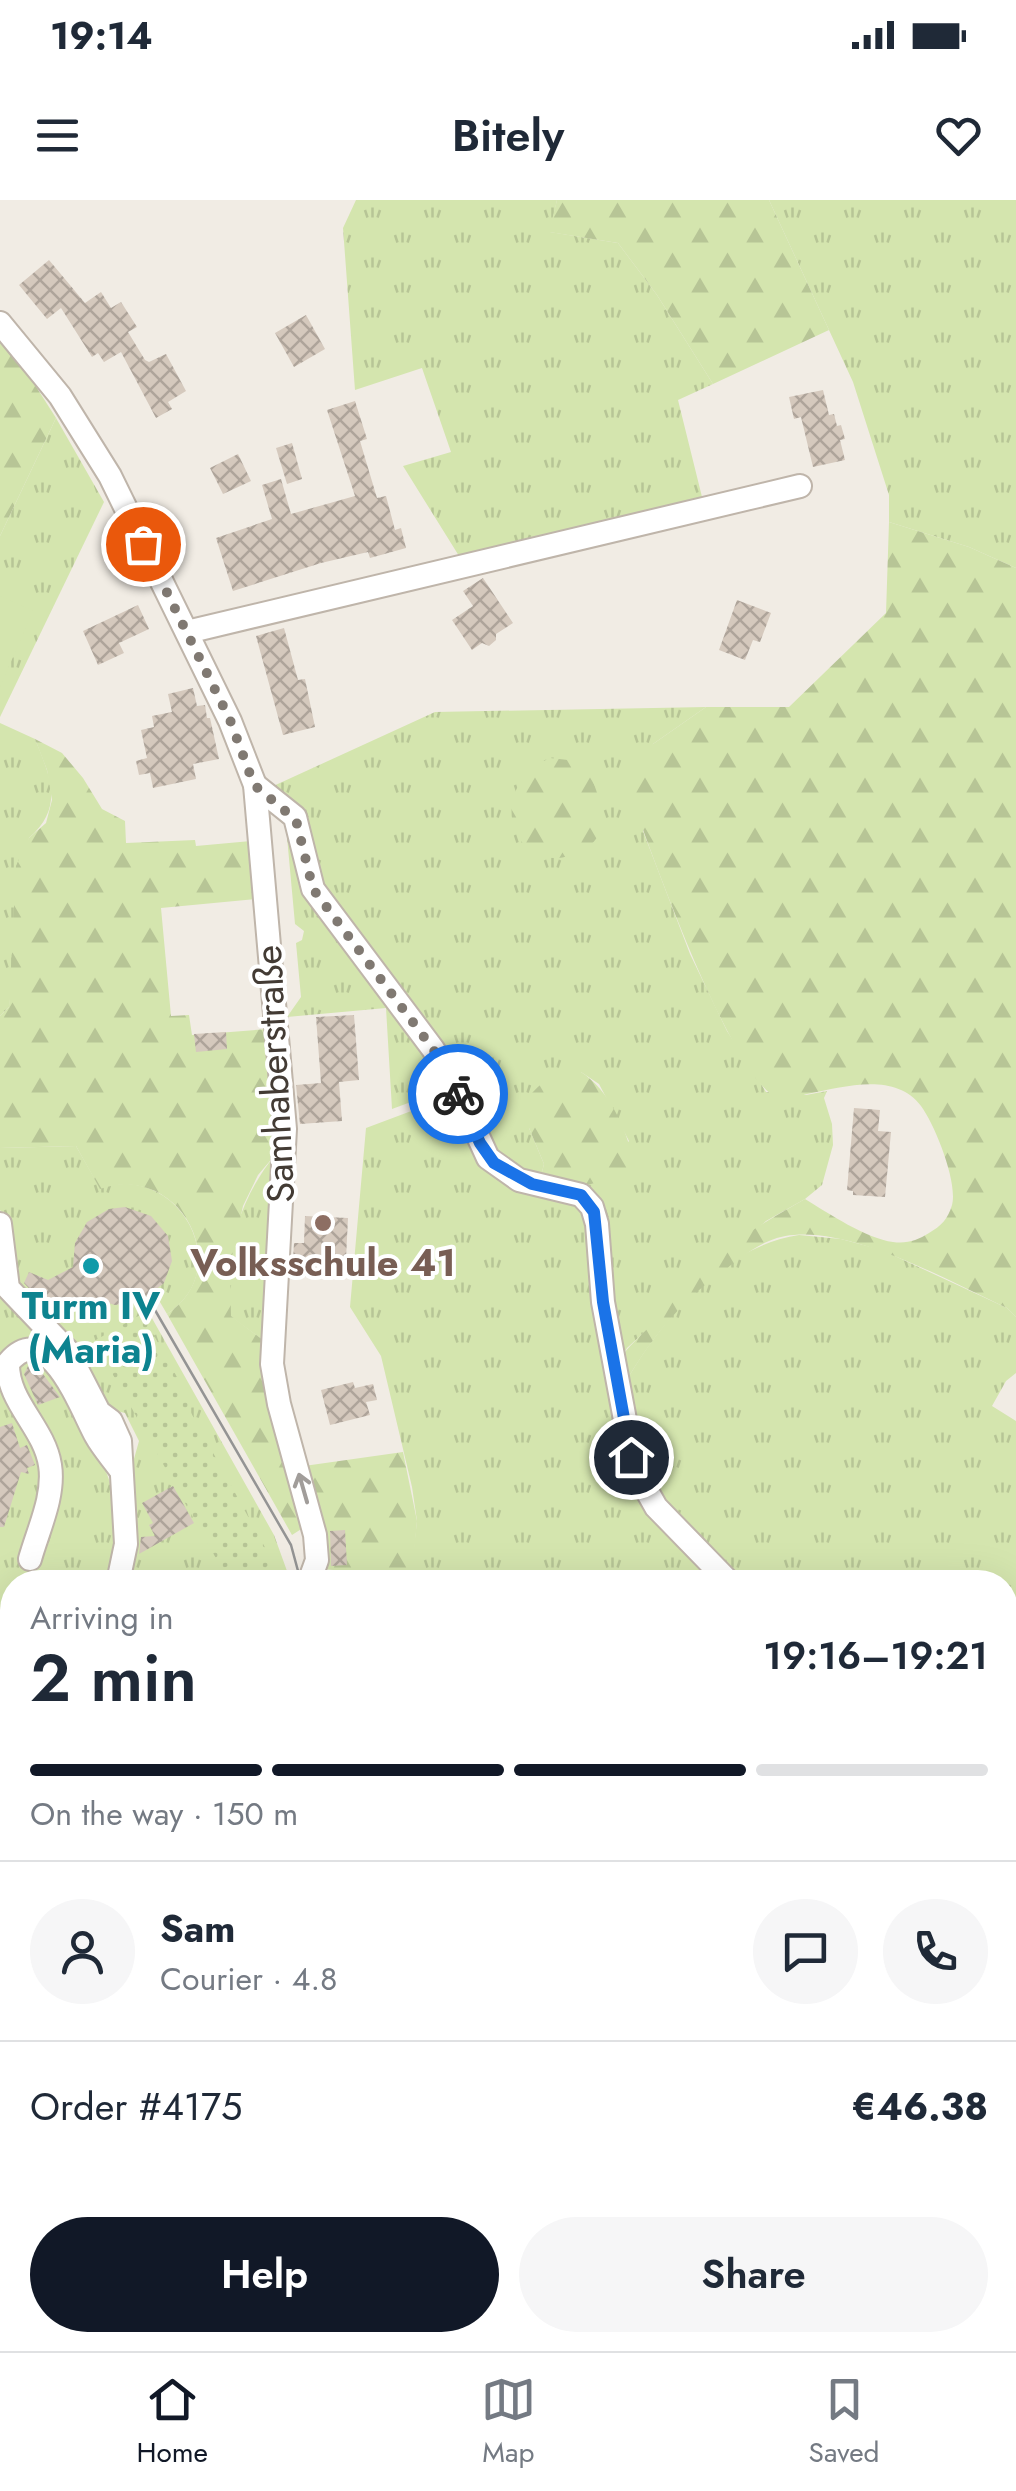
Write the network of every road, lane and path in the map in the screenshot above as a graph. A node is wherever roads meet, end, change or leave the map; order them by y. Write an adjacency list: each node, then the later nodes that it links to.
1 (0, 323): 3 (street, Samhaberstraße)
2 (800, 486): 3 (street)
3 (187, 632): 4 (street, Samhaberstraße)
4 (254, 785): 9 (street, Samhaberstraße, one-way to 4); 10 (street)
5 (0, 1224): 6 (street)
6 (119, 1468): 7 (street); 8 (street)
7 (30, 1559)
8 (121, 1570)
9 (313, 1570)
10 (717, 1570)

